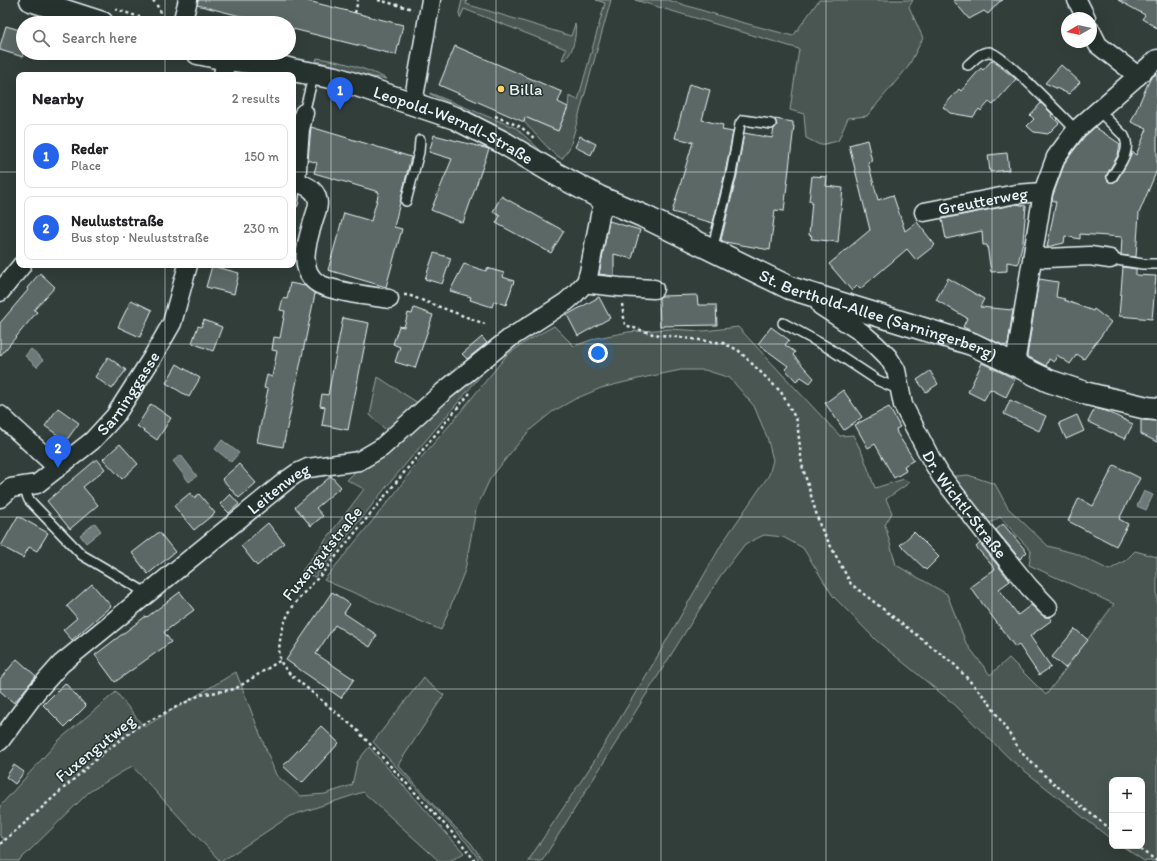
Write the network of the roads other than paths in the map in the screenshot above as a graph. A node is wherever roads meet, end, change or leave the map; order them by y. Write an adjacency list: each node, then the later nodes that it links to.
1 (31, 0): 6 (street)
2 (188, 0): 7 (street)
3 (1077, 0): 5 (street)
4 (430, 6): 15 (street)
5 (1083, 12)
6 (106, 15)
7 (177, 16)
8 (1097, 43): 14 (street)
9 (1157, 59): 14 (street)
10 (212, 60): 12 (street, Leopold-Werndl-Straße)
11 (968, 65): 19 (lane)
12 (225, 67): 13 (street, Leopold-Werndl-Straße)
13 (314, 73): 15 (street, Leopold-Werndl-Straße); 17 (lane)
14 (1138, 76): 16 (street)
15 (414, 103): 25 (street, Leopold-Werndl-Straße)
16 (1098, 110): 19 (street); 21 (lane)
17 (304, 114): 22 (street)
18 (771, 124): 27 (lane)
19 (1076, 130): 23 (street)
20 (420, 140): 24 (lane)
21 (1112, 177)
22 (296, 182): 37 (street)
23 (1043, 192): 26 (street, Greutterweg); 28 (street)
24 (406, 201)
25 (606, 201): 27 (street, St. Berthold-Allee (Sarningerberg)); 33 (street, Leitenweg)
26 (924, 212)
27 (712, 250): 36 (street, St. Berthold-Allee (Sarningerberg))
28 (1033, 257): 29 (street); 39 (street)
29 (1110, 259): 30 (lane)
30 (1157, 264)
31 (20, 268): 35 (street)
32 (187, 268): 43 (street, Sarninggasse)
33 (586, 282): 34 (street); 46 (street, Leitenweg)
34 (654, 289)
35 (0, 292)
36 (816, 296): 39 (street, St. Berthold-Allee (Sarningerberg)); 40 (street, Dr. Wichtl-Straße)
37 (389, 299)
38 (783, 323): 40 (lane)
39 (1015, 364): 41 (street, St. Berthold-Allee (Sarningerberg))
40 (900, 390): 47 (street, Dr. Wichtl-Straße)
41 (1157, 409)
42 (0, 415): 43 (street)
43 (58, 468): 44 (street, Sarninggasse)
44 (23, 486): 45 (street, Sarninggasse); 46 (lane)
45 (0, 498)
46 (148, 594): 48 (street, Leitenweg)
47 (1048, 607)
48 (0, 741)

